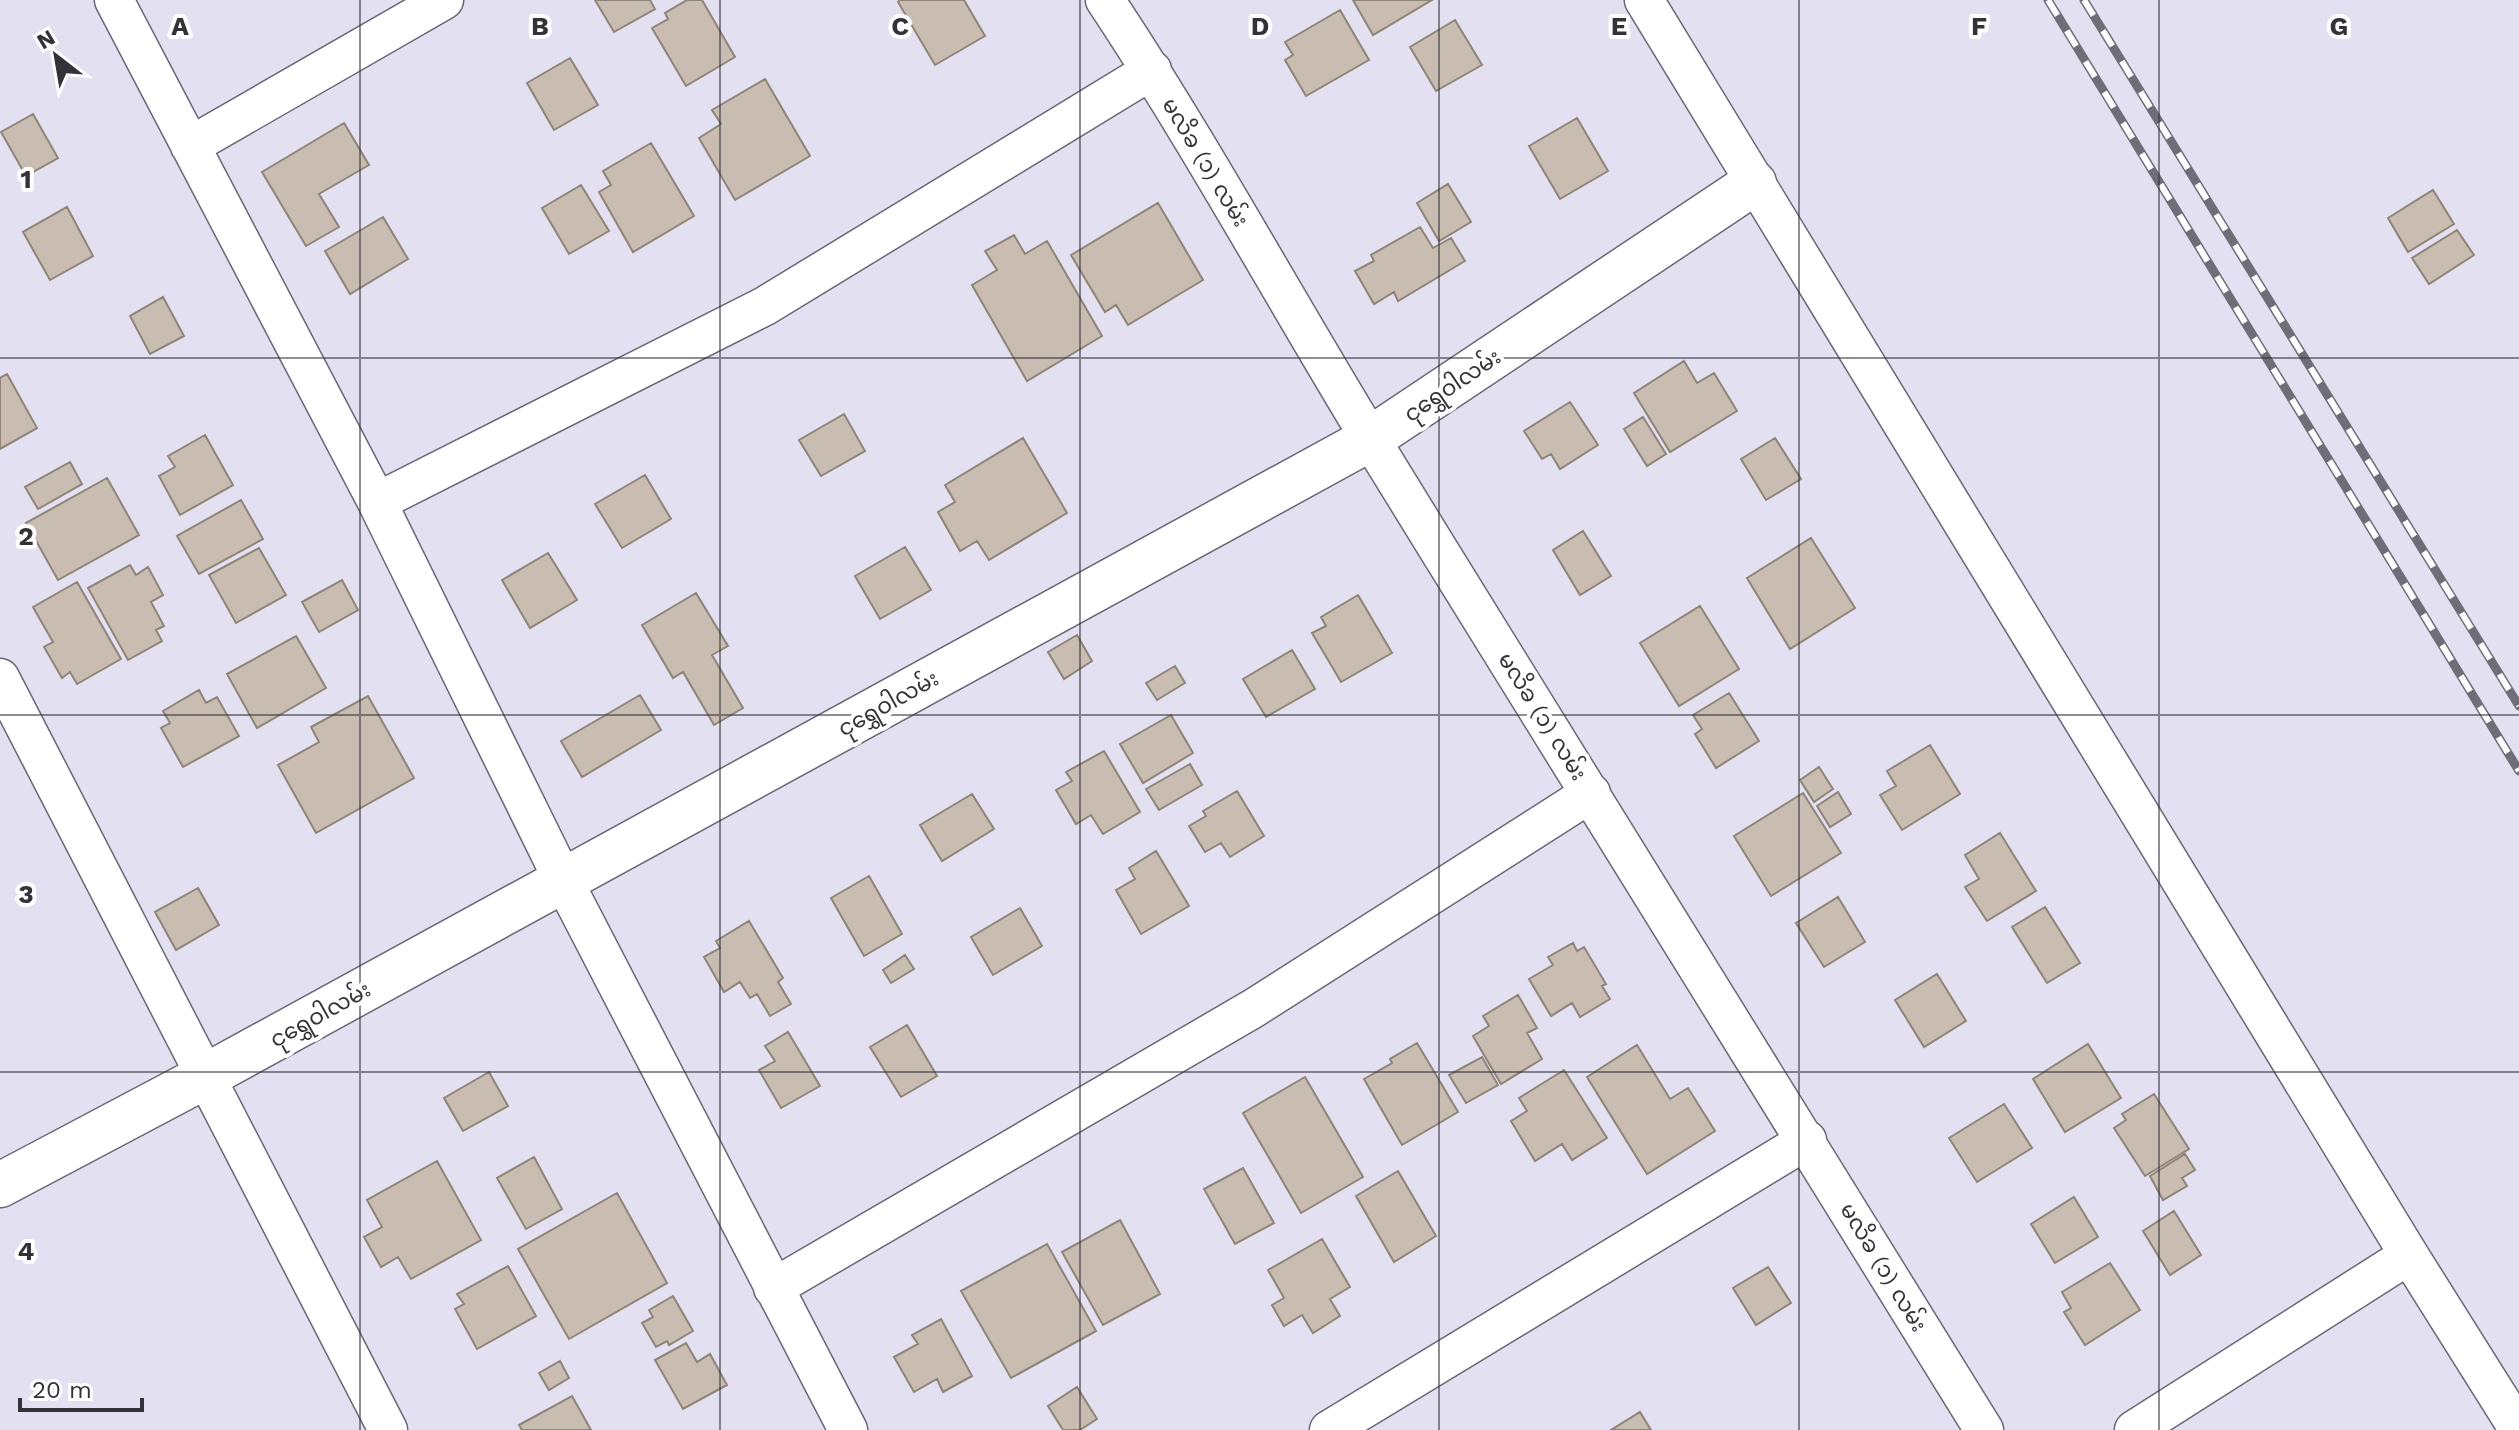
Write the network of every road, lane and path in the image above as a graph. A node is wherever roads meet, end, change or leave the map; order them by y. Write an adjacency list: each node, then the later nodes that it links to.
1 (114, 0): 6 (street)
2 (444, 0): 6 (street)
3 (1105, 0): 5 (street, မလိခ (၁) လမ်း)
4 (1644, 0): 7 (street)
5 (1152, 70): 8 (street, မလိခ (၁) လမ်း); 9 (street)
6 (190, 146): 9 (street)
7 (1754, 183): 8 (street, ငုရွှေဝါလမ်း); 16 (street)
8 (1370, 439): 11 (street, မလိခ (၁) လမ်း); 12 (street, ငုရွှေဝါလမ်း)
9 (377, 502): 12 (street)
10 (0, 678): 13 (street)
11 (1591, 793): 14 (street, မလိခ (၁) လမ်း); 17 (street)
12 (563, 880): 13 (street, ငုရွှေဝါလမ်း); 17 (street)
13 (206, 1076): 15 (street, ငုရွှေဝါလမ်း); 18 (street)
14 (1807, 1140): 20 (street); 21 (street, မလိခ (၁) လမ်း)
15 (0, 1185)
16 (2409, 1255): 22 (street); 23 (street)
17 (773, 1288): 19 (street)
18 (388, 1430)
19 (848, 1430)
20 (1329, 1430)
21 (1984, 1430)
22 (2134, 1430)
23 (2519, 1430)

